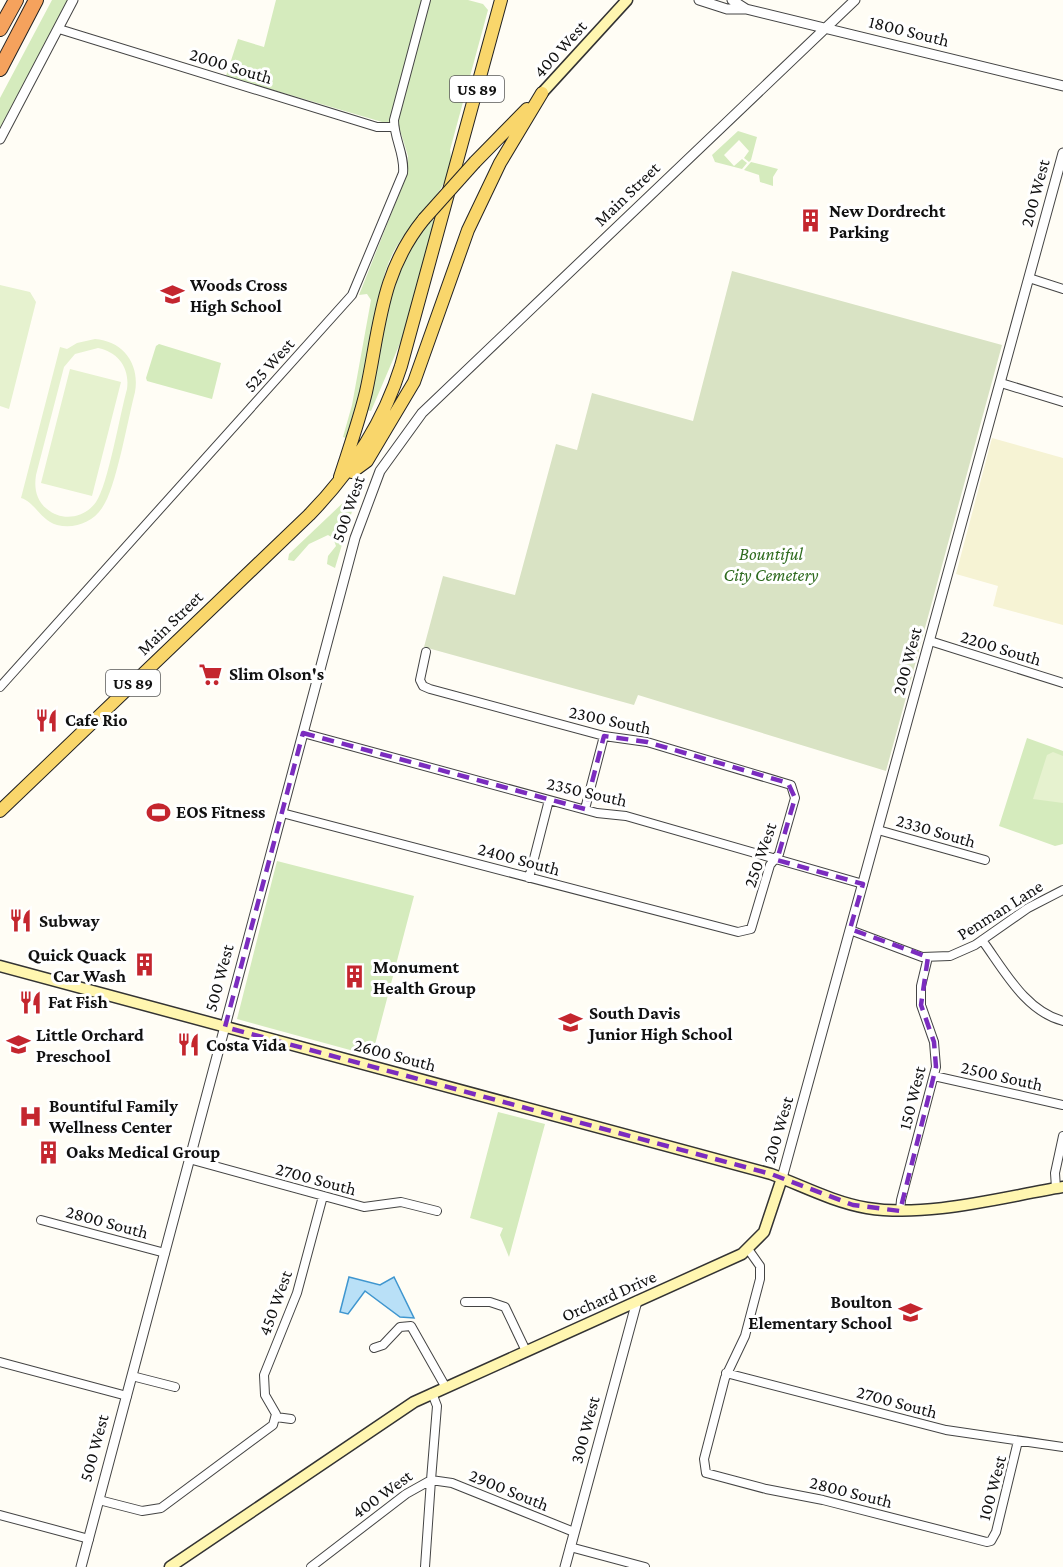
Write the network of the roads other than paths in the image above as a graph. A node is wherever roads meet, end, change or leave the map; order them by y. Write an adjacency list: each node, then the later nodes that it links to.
1 (16, 0): 12 (highway)
2 (36, 0): 14 (highway)
3 (73, 0): 13 (street)
4 (426, 0): 17 (street, 525 West)
5 (500, 0): 25 (main road, 500 West / US 89)
6 (627, 0): 16 (main road, 400 West)
7 (699, 0): 10 (street, 1800 South)
8 (732, 0): 10 (street, 1800 South)
9 (855, 0): 11 (street, Main Street)
10 (746, 9): 11 (street, 1800 South)
11 (827, 28): 15 (street, 1800 South); 24 (street, Main Street)
12 (0, 29)
13 (59, 29): 17 (street, 2000 South); 18 (street)
14 (0, 69)
15 (1063, 86)
16 (542, 93): 25 (main road); 25 (main road, bridge)
17 (394, 127): 29 (street, 525 West)
18 (0, 139)
19 (1063, 153): 20 (street, 200 West)
20 (1029, 278): 21 (street); 22 (street, 200 West)
21 (1063, 289)
22 (1001, 383): 23 (street); 26 (street, 200 West)
23 (1063, 402)
24 (422, 412): 30 (street, 500 West)
25 (338, 484): 35 (main road, Main Street / US 89)
26 (930, 641): 28 (street, 2200 South); 37 (street, 200 West)
27 (426, 652): 31 (street, 2300 South)
28 (1063, 683)
29 (0, 687)
30 (303, 733): 33 (street, 2350 South); 36 (street, 500 West)
31 (604, 736): 32 (street, 2300 South); 34 (street)
32 (793, 788): 38 (street, 250 West)
33 (549, 800): 34 (street, 2350 South); 40 (street)
34 (585, 809): 38 (street, 2350 South)
35 (0, 811)
36 (282, 813): 40 (street, 2400 South); 49 (street, 500 West)
37 (878, 830): 39 (street, 2330 South); 41 (street, 200 West)
38 (775, 859): 41 (street, 2350 South); 44 (street, 250 West)
39 (985, 860)
40 (529, 878): 44 (street, 2400 South)
41 (863, 884): 43 (street, 200 West)
42 (1063, 890): 45 (street, Penman Lane)
43 (850, 930): 46 (street, Penman Lane); 54 (street, 200 West)
44 (748, 932)
45 (982, 940): 46 (street, Penman Lane); 48 (street)
46 (927, 957): 50 (street, 150 West)
47 (0, 966): 49 (main road, 2600 South)
48 (1063, 1021)
49 (225, 1027): 53 (street, 500 West); 54 (main road, 2600 South)
50 (934, 1076): 51 (street, 2500 South); 58 (street, 150 West)
51 (1063, 1105)
52 (1063, 1136): 55 (street)
53 (189, 1160): 56 (street, 2700 South); 61 (street, 500 West)
54 (782, 1178): 58 (main road); 60 (main road, Orchard Drive)
55 (1059, 1187): 58 (main road)
56 (323, 1196): 57 (street, 2700 South); 73 (street, 450 West)
57 (436, 1211)
58 (900, 1211)
59 (41, 1221): 61 (street, 2800 South)
60 (748, 1250): 62 (main road, Orchard Drive); 67 (street)
61 (165, 1253): 68 (street, 500 West)
62 (637, 1301): 65 (main road, Orchard Drive); 80 (street, 300 West)
63 (465, 1302): 65 (street)
64 (374, 1348): 69 (street)
65 (525, 1351): 69 (main road, Orchard Drive)
66 (0, 1362): 72 (street)
67 (726, 1373): 75 (street, 2700 South); 82 (street, 2800 South)
68 (132, 1376): 70 (street); 72 (street, 500 West)
69 (445, 1386): 71 (main road, Orchard Drive)
70 (175, 1387)
71 (432, 1393): 77 (street, 400 West); 85 (main road, Orchard Drive)
72 (127, 1396): 78 (street, 500 West)
73 (276, 1417): 74 (street); 78 (street)
74 (291, 1419)
75 (1018, 1441): 76 (street, 2700 South); 82 (street, 100 West)
76 (1063, 1447)
77 (431, 1480): 80 (street, 2900 South); 86 (street, 400 West); 87 (street)
78 (99, 1500): 81 (street, 500 West)
79 (0, 1515): 81 (street)
80 (574, 1533): 83 (street, 300 West)
81 (89, 1539): 84 (street, 500 West)
82 (991, 1542)
83 (570, 1547): 88 (street, 300 West); 89 (street)
84 (81, 1567)
85 (170, 1567)
86 (311, 1567)
87 (425, 1567)
88 (565, 1567)
89 (645, 1567)

